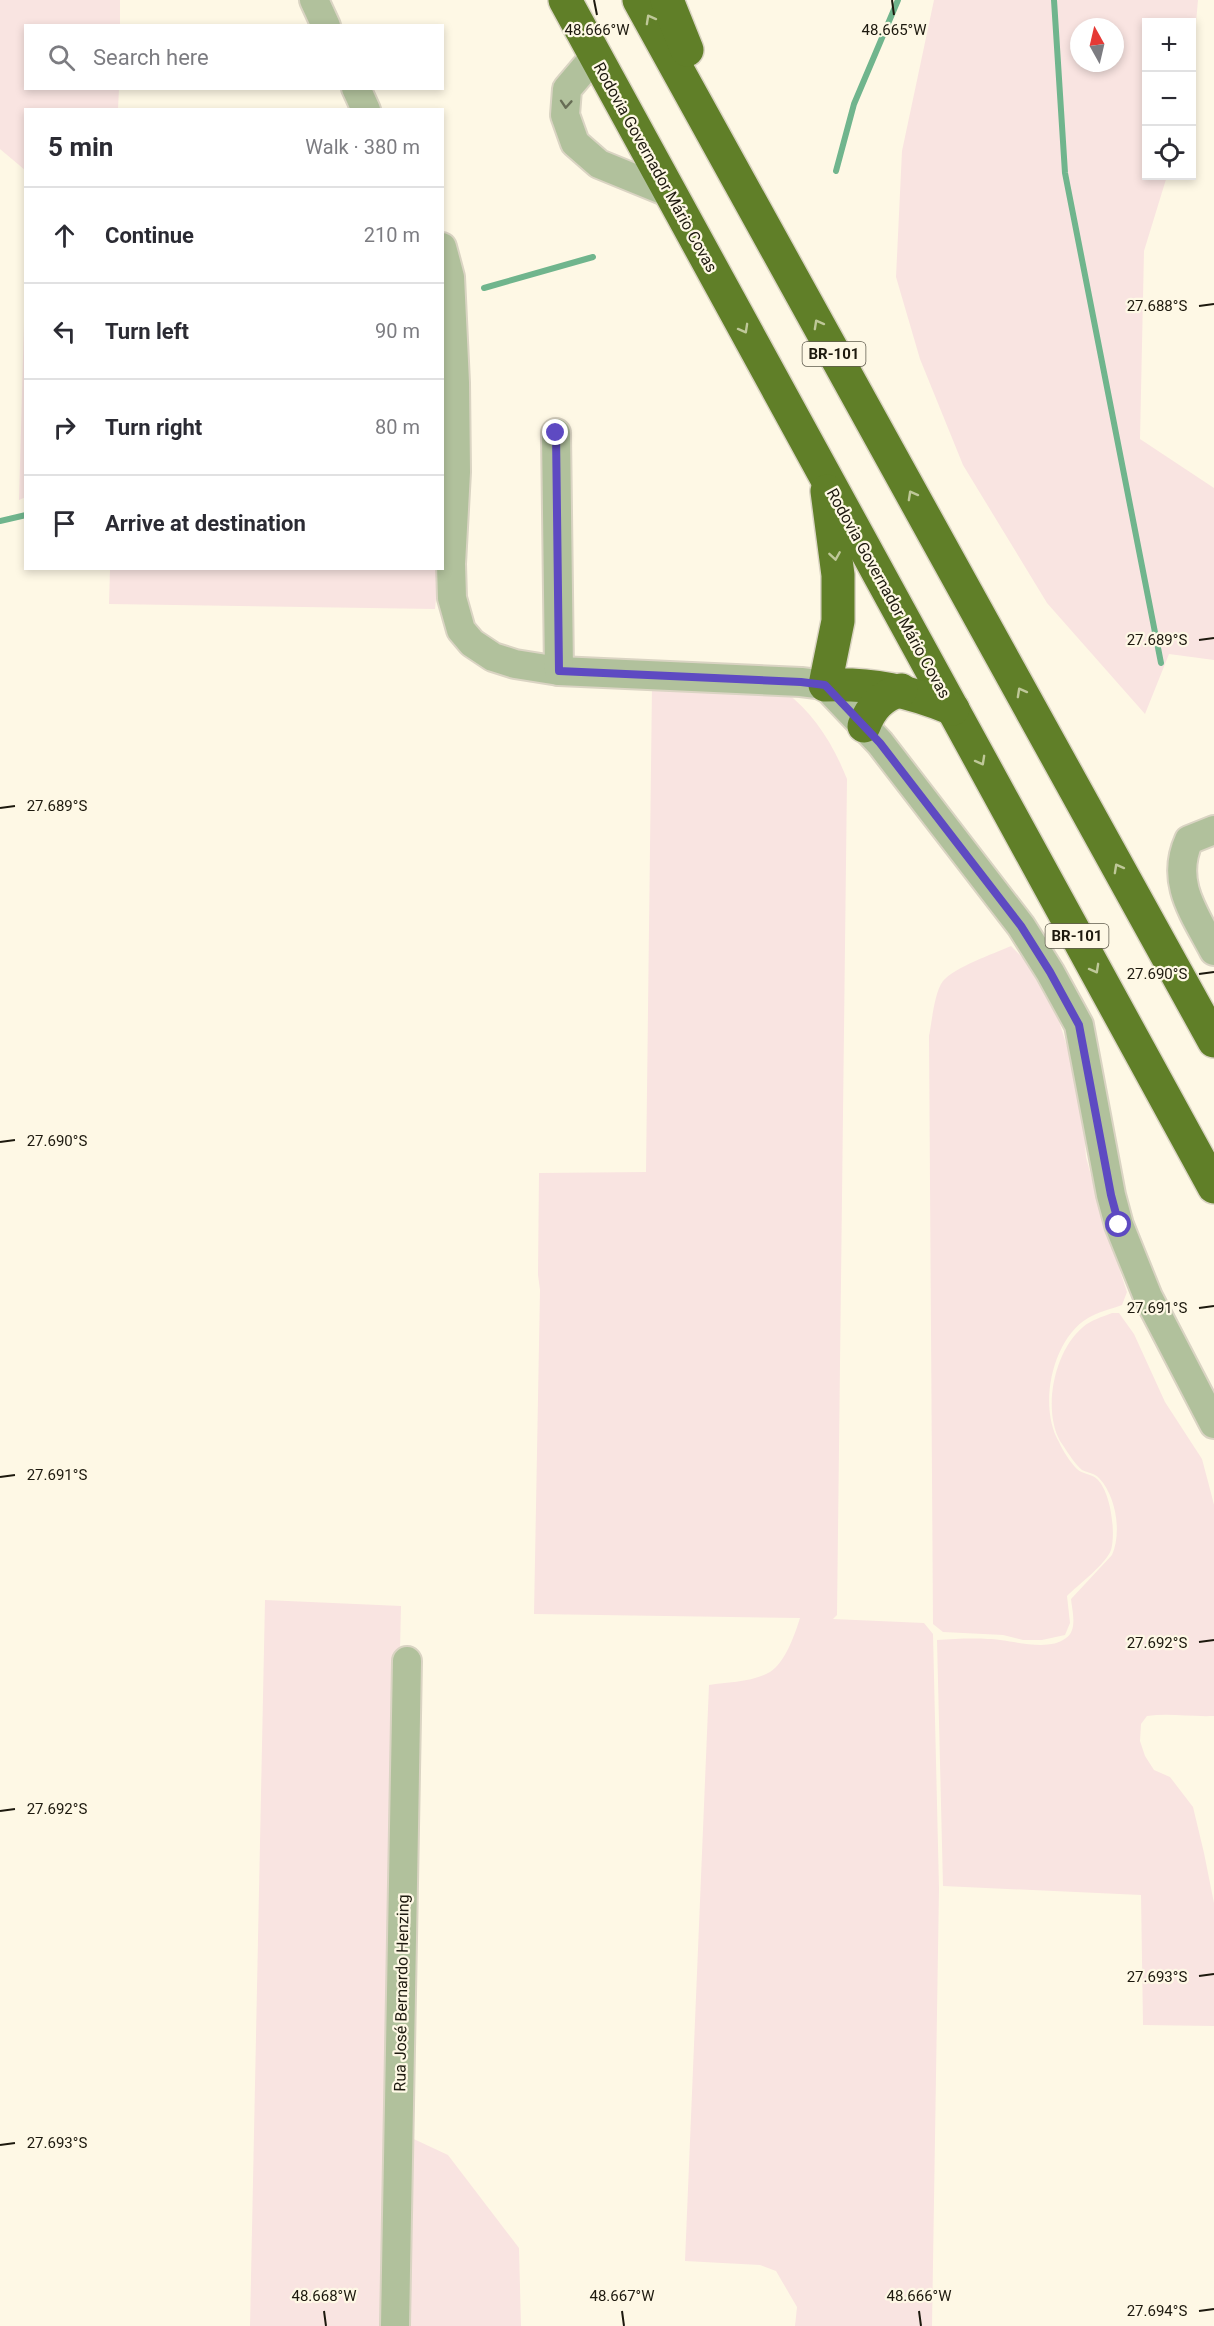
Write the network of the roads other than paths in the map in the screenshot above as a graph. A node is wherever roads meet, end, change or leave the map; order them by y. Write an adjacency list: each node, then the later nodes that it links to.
1 (314, 0): 5 (street)
2 (565, 0): 6 (highway, Rodovia Governador Mário Covas / BR-101)
3 (639, 0): 9 (highway, BR-101, one-way to 3)
4 (667, 0): 9 (highway, BR-101)
5 (325, 24)
6 (596, 56): 10 (highway, Rodovia Governador Mário Covas / BR-101); 10 (street, one-way to 10)
7 (357, 90): 8 (street)
8 (365, 108)
9 (728, 162): 21 (highway, BR-101, one-way to 9)
10 (670, 193): 13 (highway, Rodovia Governador Mário Covas / BR-101, one-way to 13)
11 (444, 254): 14 (street)
12 (556, 433): 14 (street)
13 (826, 477): 15 (highway, one-way to 15); 17 (highway, Rodovia Governador Mário Covas / BR-101)
14 (559, 671): 15 (street)
15 (825, 685): 16 (highway); 18 (street)
16 (901, 690): 17 (highway); 18 (highway)
17 (953, 710): 22 (highway, Rodovia Governador Mário Covas / BR-101, one-way to 22)
18 (864, 726): 23 (street)
19 (1214, 830): 20 (street)
20 (1214, 951)
21 (1214, 1041)
22 (1214, 1187)
23 (1214, 1424)
24 (407, 1661): 25 (street, Rua José Bernardo Henzing)
25 (395, 2326)

